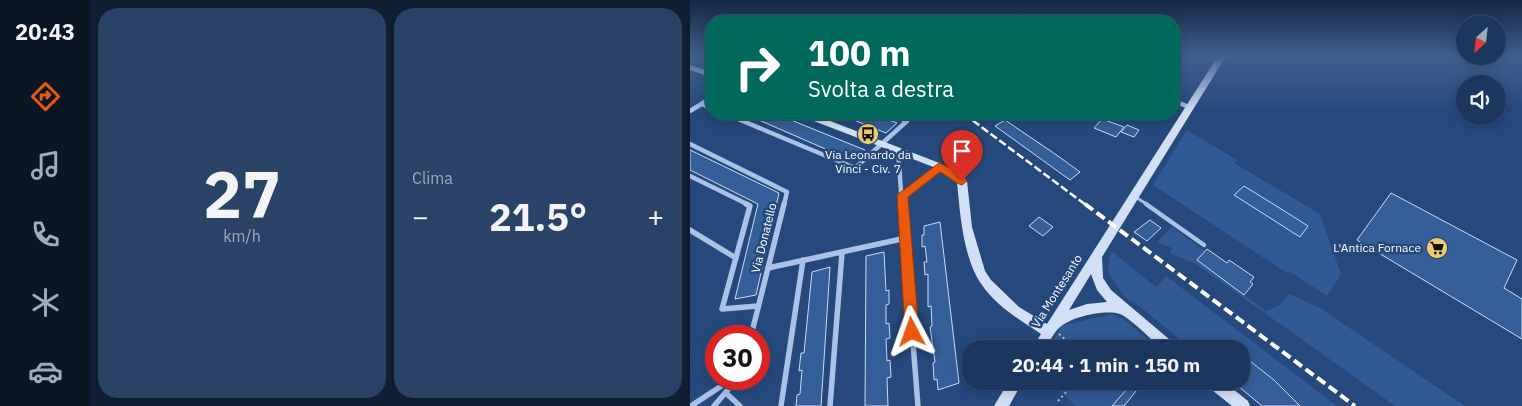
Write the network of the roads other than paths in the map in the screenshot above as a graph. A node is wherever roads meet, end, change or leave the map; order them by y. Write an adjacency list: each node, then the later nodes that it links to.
1 (1209, 75): 6 (street, Via Montesanto)
2 (705, 102): 4 (street)
3 (1180, 103): 6 (street)
4 (702, 104): 5 (street); 7 (street)
5 (705, 105)
6 (1189, 106): 17 (street, Via Montesanto)
7 (690, 111)
8 (740, 120): 12 (street)
9 (820, 120): 12 (street)
10 (902, 120): 12 (street)
11 (690, 144): 25 (street, Via Donatello)
12 (882, 144): 13 (street)
13 (898, 150): 14 (street); 16 (street)
14 (939, 166): 16 (street); 29 (street)
15 (690, 176): 23 (street)
16 (902, 195): 19 (street)
17 (1134, 196): 20 (lane); 21 (street, Via Montesanto)
18 (690, 230): 23 (street)
19 (906, 238): 22 (street); 42 (street)
20 (1204, 245)
21 (1102, 248): 27 (street); 29 (street, Via Montesanto)
22 (842, 253): 24 (street); 41 (street)
23 (736, 258): 26 (street)
24 (804, 260): 25 (street); 40 (street)
25 (768, 268): 26 (street, Via Donatello)
26 (758, 306): 28 (street, Via Donatello)
27 (1128, 312): 29 (street); 31 (street)
28 (754, 325)
29 (1051, 328): 30 (street, Via Montesanto)
30 (1044, 340)
31 (1161, 340)
32 (715, 390): 37 (street)
33 (728, 390): 36 (street)
34 (1011, 390): 43 (street)
35 (1223, 390): 44 (street)
36 (726, 393): 38 (street); 39 (street)
37 (691, 406)
38 (714, 406)
39 (740, 406)
40 (780, 406)
41 (830, 406)
42 (918, 406)
43 (1001, 406)
44 (1243, 406)

